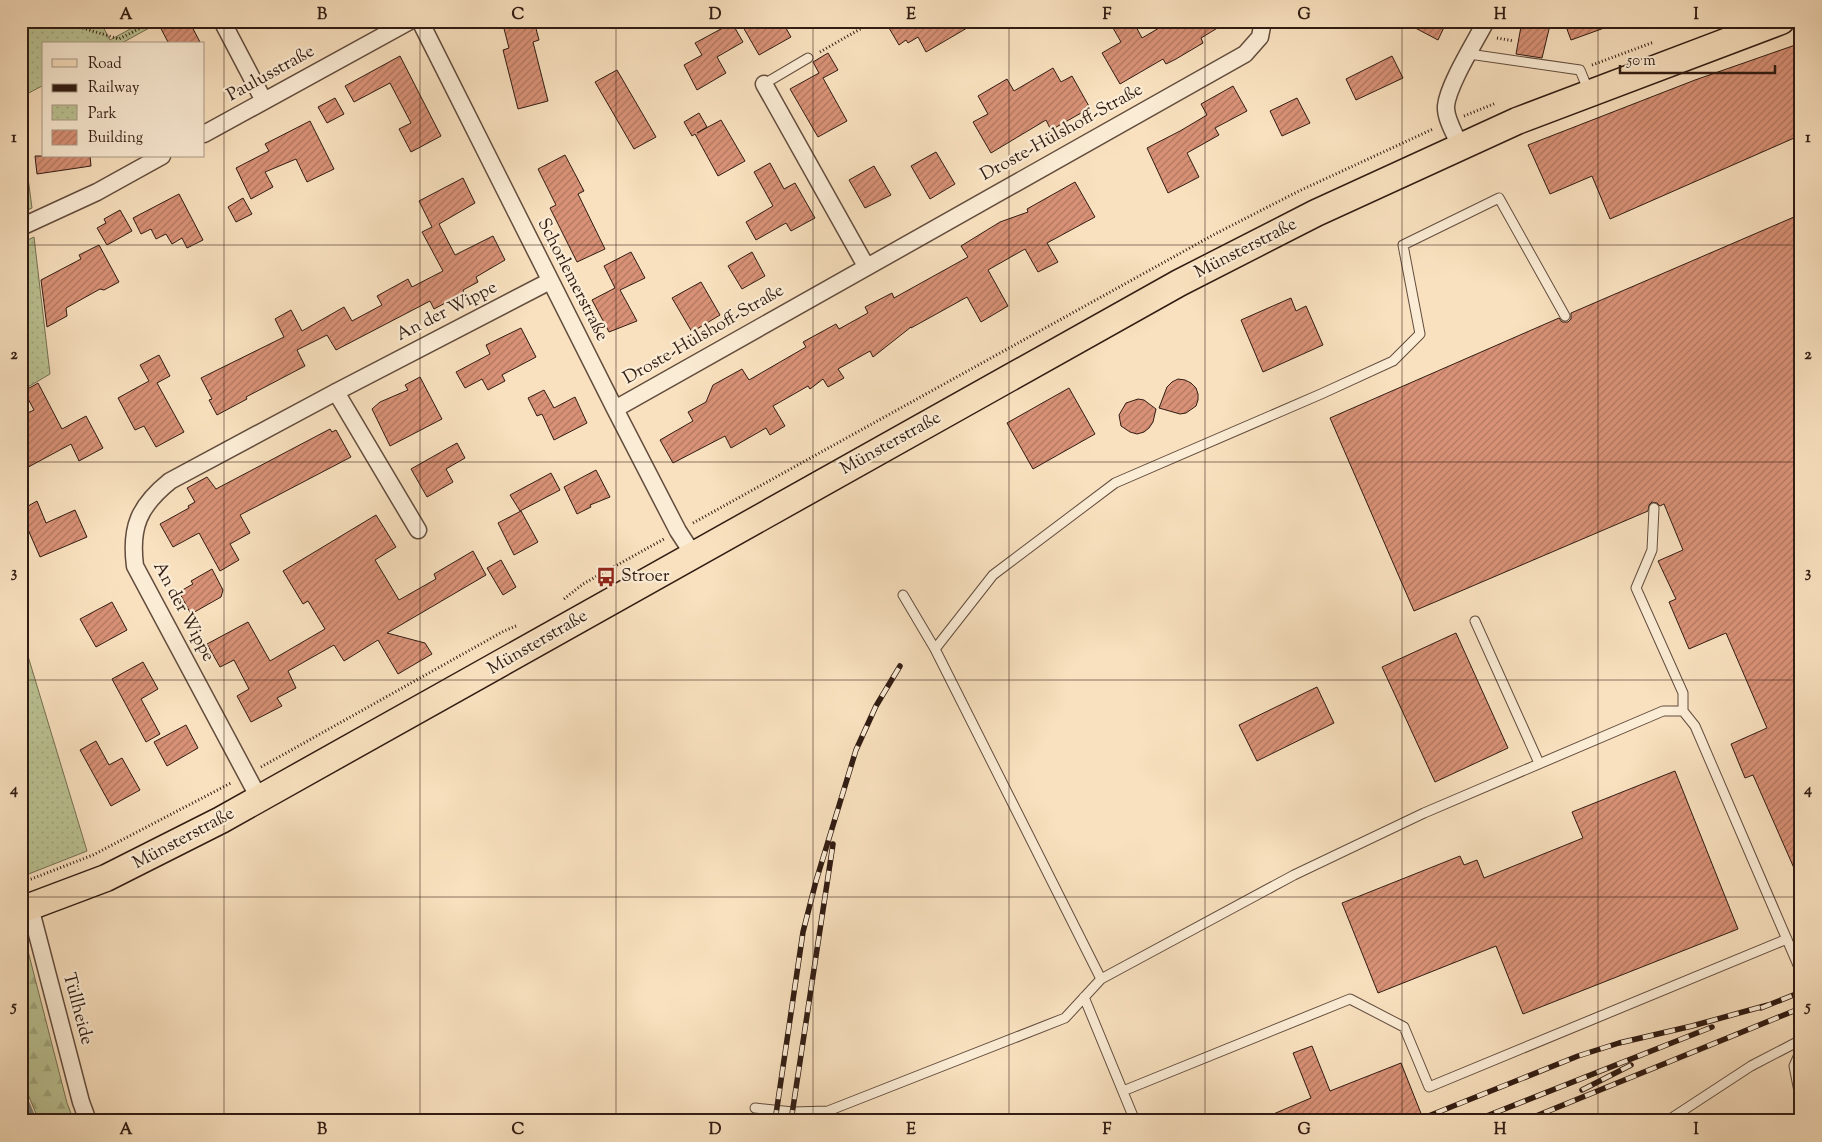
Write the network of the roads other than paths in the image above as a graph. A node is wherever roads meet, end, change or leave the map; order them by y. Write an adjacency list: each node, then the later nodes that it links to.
1 (222, 21): 11 (street)
2 (410, 21): 11 (street, Paulusstraße)
3 (420, 21): 17 (street, Schorlemerstraße)
4 (1263, 21): 16 (street, Droste-Hülshoff-Straße)
5 (1486, 21): 7 (street)
6 (1782, 21): 10 (main road, Münsterstraße)
7 (1469, 54): 10 (lane); 13 (street)
8 (808, 58): 9 (lane)
9 (764, 84): 16 (street)
10 (1589, 92): 13 (main road, Münsterstraße)
11 (264, 101): 12 (street, Paulusstraße)
12 (205, 133)
13 (1460, 146): 23 (main road, Münsterstraße)
14 (158, 158): 15 (street)
15 (21, 227)
16 (866, 266): 20 (street, Droste-Hülshoff-Straße)
17 (550, 281): 19 (street, An der Wippe); 20 (street, Schorlemerstraße)
18 (1565, 316): 26 (lane)
19 (336, 392): 22 (street); 29 (street, An der Wippe)
20 (615, 409): 23 (street, Schorlemerstraße)
21 (1654, 508): 27 (lane)
22 (418, 530)
23 (693, 554): 29 (main road, Münsterstraße)
24 (903, 595): 26 (lane)
25 (1476, 621): 28 (lane)
26 (935, 649): 33 (lane)
27 (1683, 710): 28 (lane); 31 (lane)
28 (1539, 763): 33 (lane)
29 (259, 798): 30 (main road, Münsterstraße)
30 (26, 908): 40 (street, Tüllheide)
31 (1787, 939): 32 (lane); 37 (lane)
32 (1801, 972)
33 (1101, 979): 34 (lane)
34 (1084, 997): 37 (lane); 39 (lane)
35 (1801, 1040): 42 (lane)
36 (1801, 1050): 38 (lane)
37 (1123, 1091): 41 (lane)
38 (1801, 1102)
39 (756, 1108)
40 (88, 1121)
41 (1135, 1121)
42 (1667, 1121)

